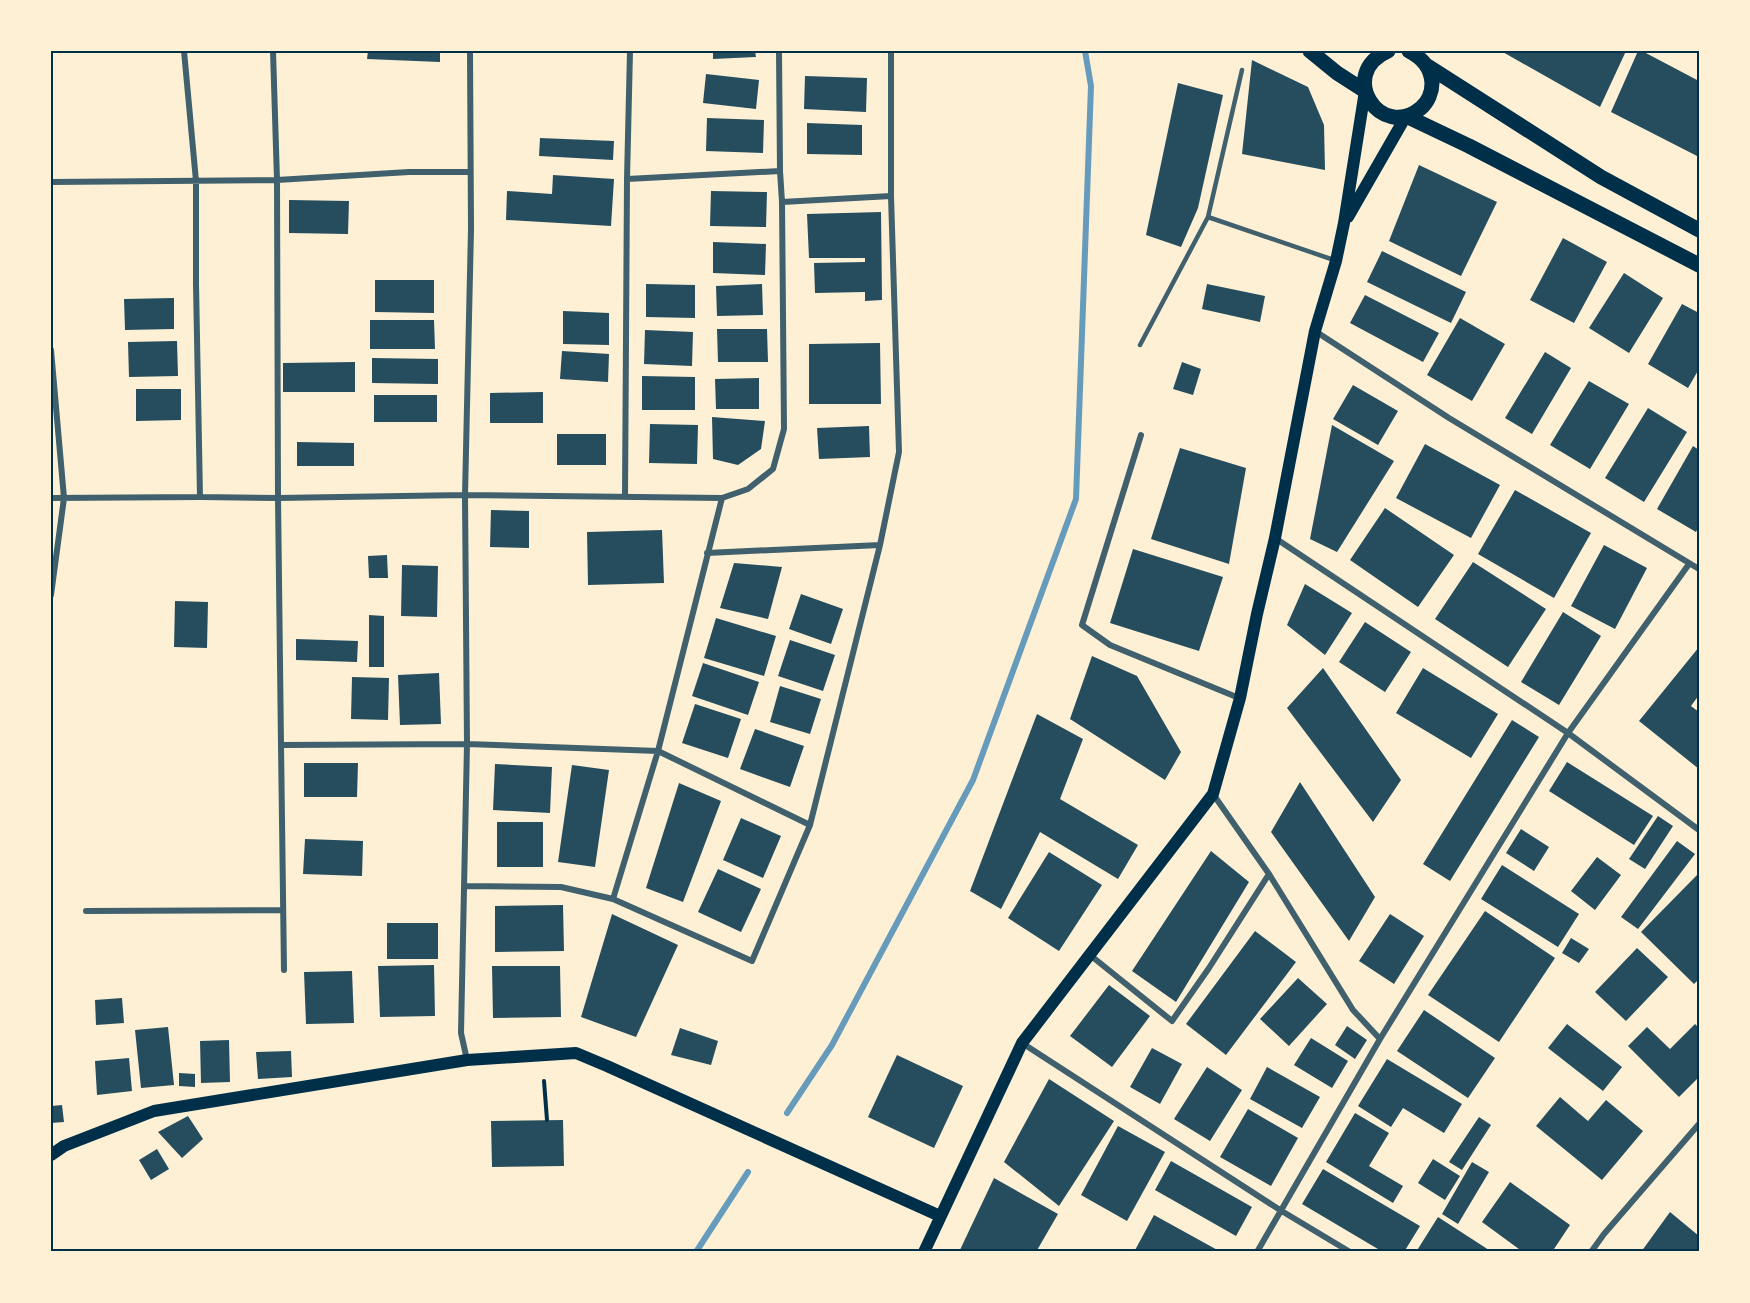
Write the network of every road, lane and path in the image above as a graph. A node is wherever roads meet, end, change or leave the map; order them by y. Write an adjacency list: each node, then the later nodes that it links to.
1 (184, 51): 18 (street)
2 (273, 51): 17 (street)
3 (470, 51): 15 (street)
4 (630, 51): 16 (street)
5 (779, 51): 14 (street)
6 (891, 51): 20 (street)
7 (1310, 51): 12 (main road)
8 (1387, 51): 12 (main road)
9 (1408, 51): 10 (main road)
10 (1427, 58): 13 (main road); 24 (main road)
11 (1242, 70): 22 (lane)
12 (1365, 92): 13 (main road); 23 (main road)
13 (1406, 116): 23 (main road); 26 (main road)
14 (780, 171): 16 (street); 21 (street)
15 (470, 172): 17 (street); 31 (street)
16 (627, 179): 36 (street)
17 (278, 180): 18 (street); 35 (street)
18 (196, 181): 19 (street); 32 (street)
19 (51, 182)
20 (891, 196): 21 (street); 39 (street)
21 (782, 202): 37 (street)
22 (1208, 218): 25 (lane); 28 (lane)
23 (1344, 223): 25 (main road)
24 (1699, 230)
25 (1336, 261): 27 (main road)
26 (1699, 265)
27 (1315, 331): 38 (main road); 41 (street)
28 (1140, 345)
29 (51, 350): 34 (street)
30 (1141, 435): 44 (street)
31 (465, 495): 35 (street); 36 (street); 46 (street)
32 (200, 497): 34 (street); 35 (street)
33 (51, 498): 34 (street)
34 (64, 498): 43 (street)
35 (278, 498): 47 (street)
36 (625, 498): 37 (street)
37 (722, 498): 40 (street)
38 (1275, 538): 44 (main road); 45 (street)
39 (880, 545): 40 (street); 50 (street)
40 (707, 553): 48 (street)
41 (1689, 564): 42 (street); 45 (street)
42 (1699, 569)
43 (51, 595)
44 (1240, 698): 49 (main road)
45 (1568, 733): 51 (street); 59 (street)
46 (467, 744): 47 (street); 48 (street); 53 (street)
47 (281, 745): 55 (street)
48 (658, 751): 50 (street); 54 (street)
49 (1213, 794): 52 (street); 57 (main road)
50 (810, 825): 54 (street)
51 (1699, 830)
52 (1269, 874): 57 (street); 59 (street)
53 (465, 886): 54 (street); 61 (street)
54 (613, 899)
55 (283, 910): 56 (street); 58 (street)
56 (86, 911)
57 (1089, 955): 60 (main road)
58 (284, 970)
59 (1380, 1039): 66 (street)
60 (1022, 1043): 66 (street); 67 (main road)
61 (467, 1060): 65 (main road); 67 (main road)
62 (544, 1081): 63 (path)
63 (547, 1120)
64 (1699, 1124): 71 (street)
65 (51, 1155)
66 (1280, 1210): 69 (street); 70 (street)
67 (940, 1216): 68 (main road)
68 (924, 1252)
69 (1257, 1252)
70 (1350, 1252)
71 (1591, 1252)

